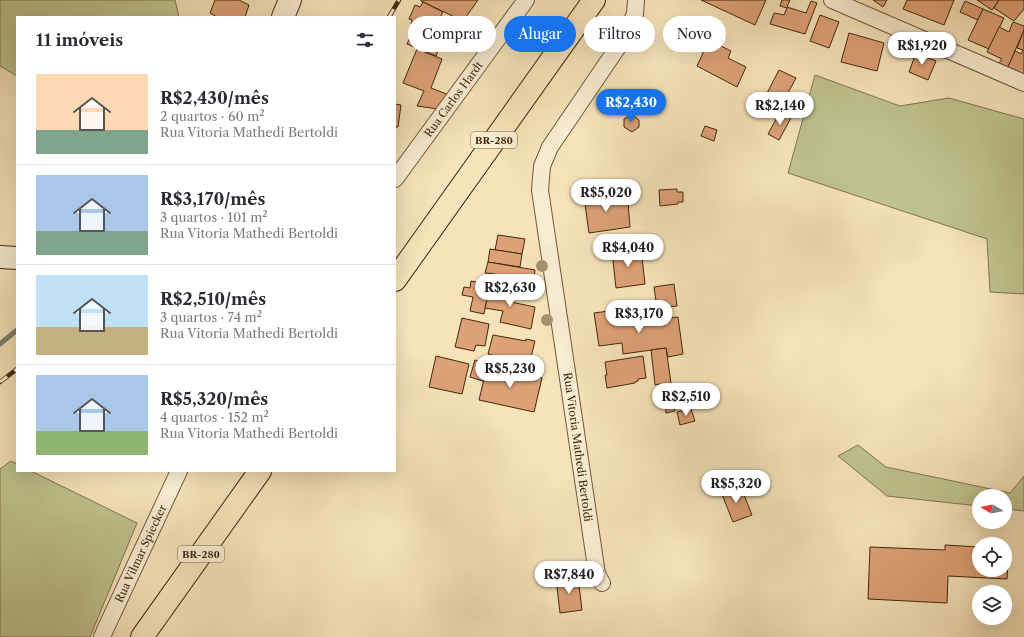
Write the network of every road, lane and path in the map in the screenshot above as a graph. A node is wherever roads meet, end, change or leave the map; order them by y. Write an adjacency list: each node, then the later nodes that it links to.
1 (290, 0): 6 (street)
2 (526, 0): 8 (street, Rua Carlos Hardt)
3 (594, 0): 11 (highway, BR-280)
4 (636, 0): 14 (street, Rua Vitoria Mathedi Bertoldi)
5 (832, 0): 7 (street)
6 (283, 16)
7 (1024, 83)
8 (396, 178)
9 (0, 257): 10 (street)
10 (16, 258)
11 (396, 279)
12 (179, 472): 15 (street, Rua Vilmar Spiecker)
13 (259, 472): 16 (highway, BR-280)
14 (602, 583)
15 (102, 637)
16 (142, 637)

